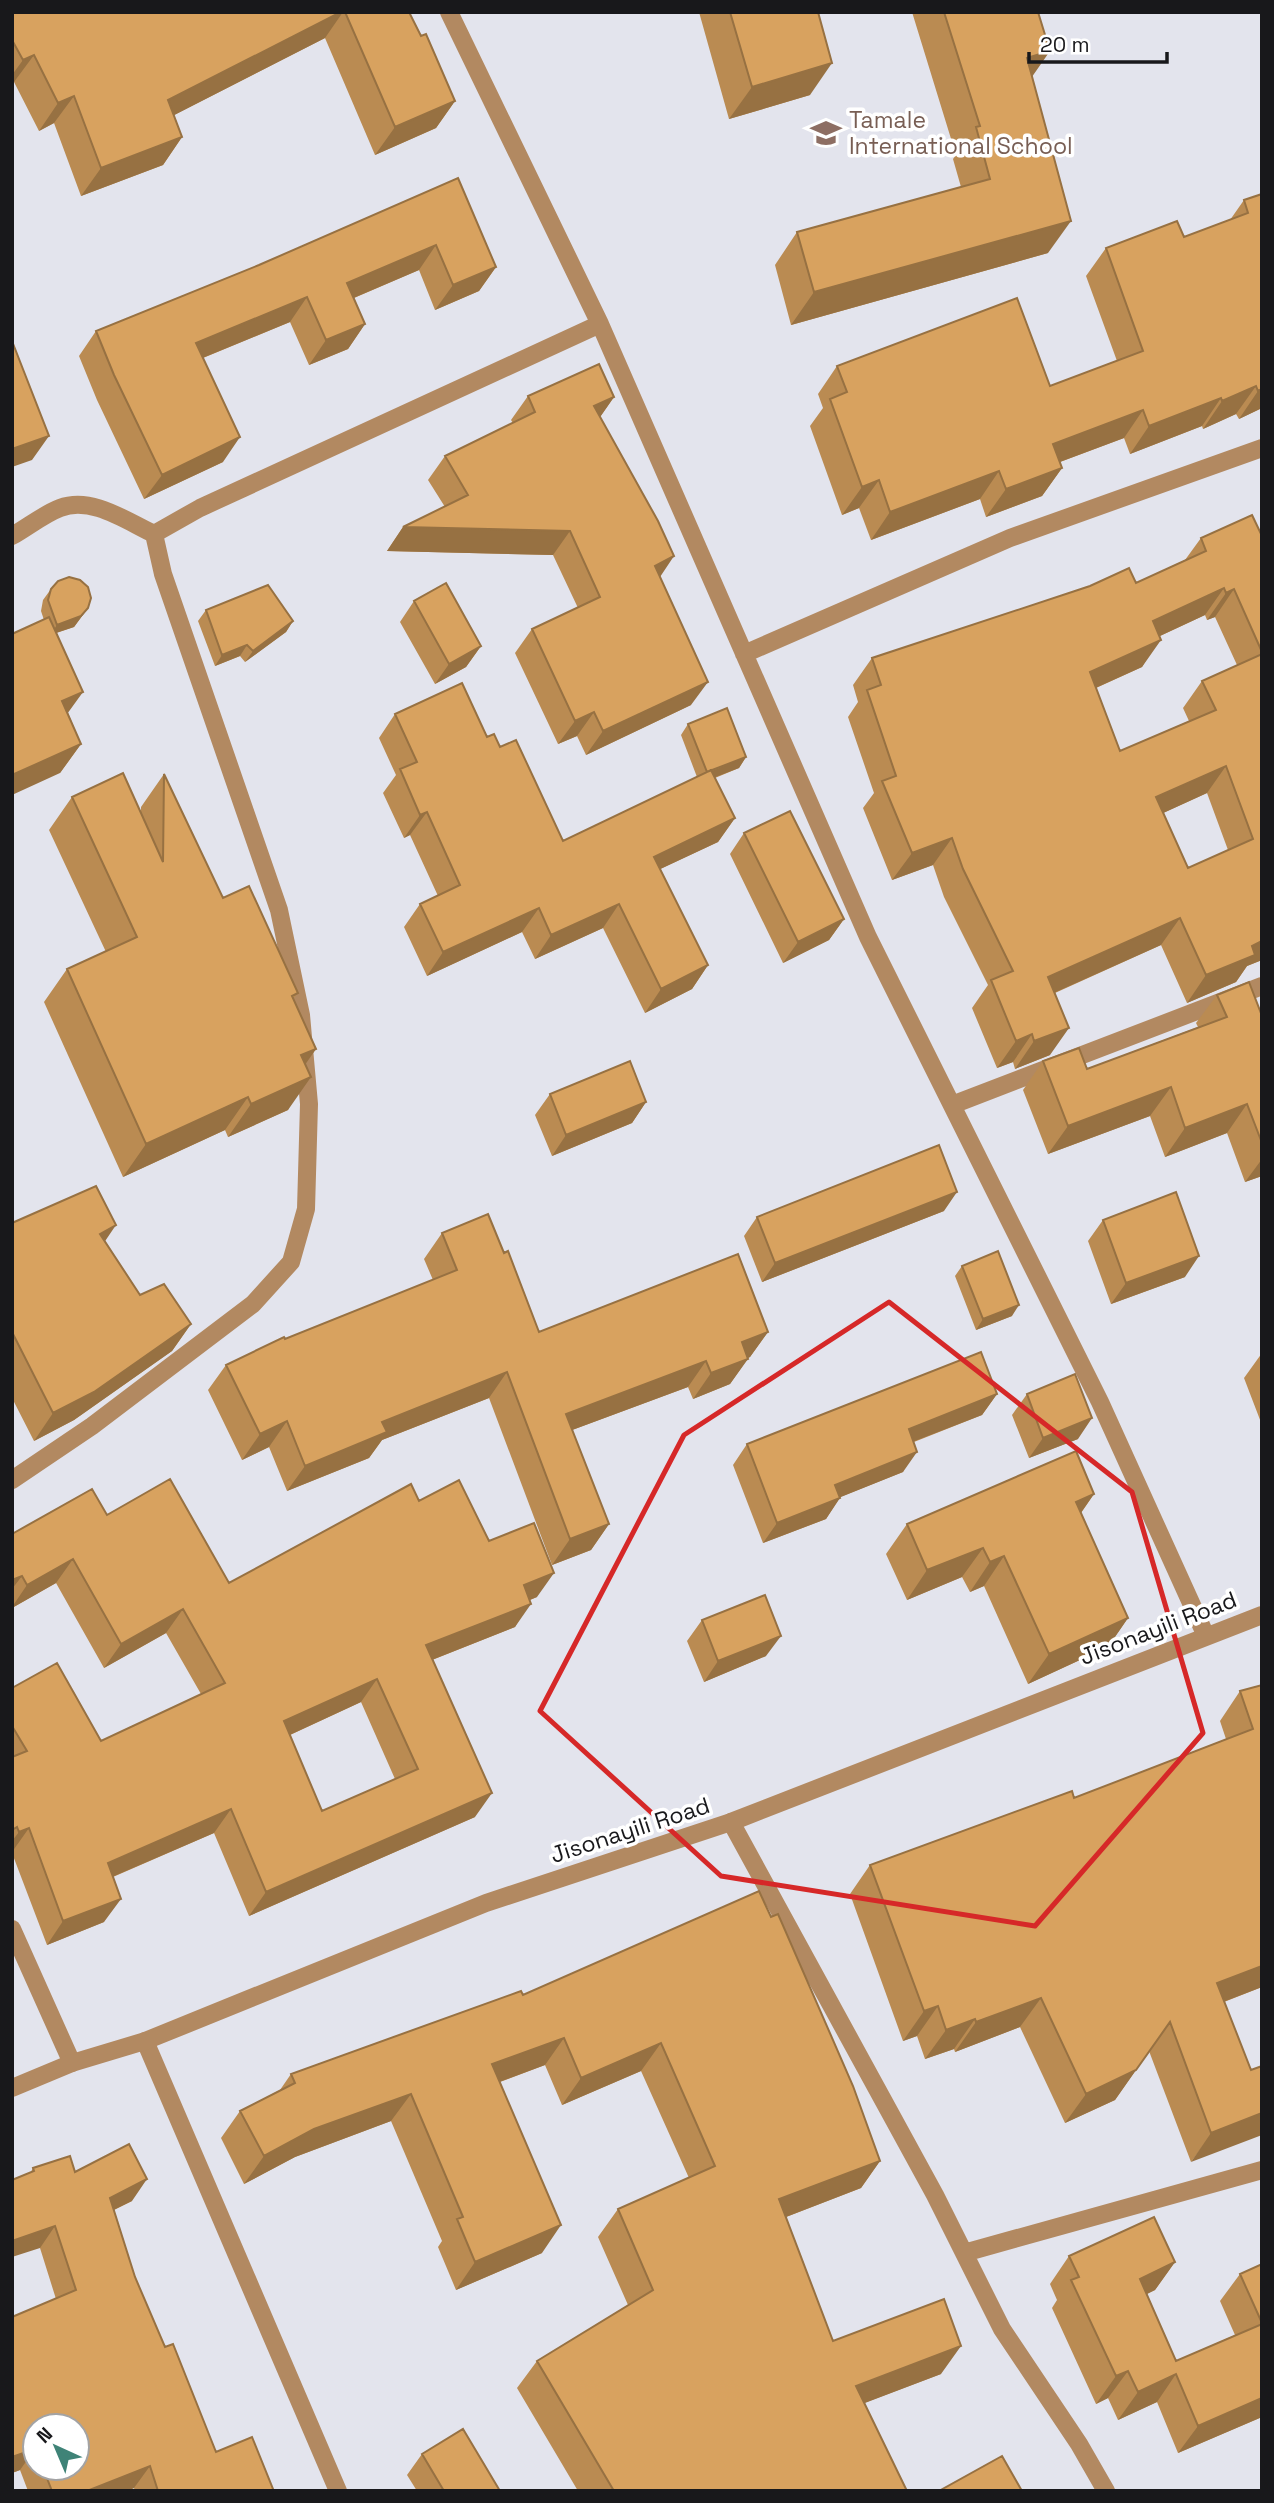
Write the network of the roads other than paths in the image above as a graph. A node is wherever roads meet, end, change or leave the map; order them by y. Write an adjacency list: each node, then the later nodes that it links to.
1 (449, 12): 2 (street)
2 (600, 324): 4 (street); 6 (street)
3 (1262, 448): 6 (street)
4 (154, 534): 5 (street); 9 (street)
5 (12, 536)
6 (744, 654): 8 (street)
7 (1262, 986): 8 (street)
8 (952, 1105): 11 (street)
9 (12, 1480)
10 (1262, 1615): 11 (street, Jisonayili Road)
11 (1206, 1636): 12 (street, Jisonayili Road)
12 (731, 1822): 14 (street, Jisonayili Road); 18 (street)
13 (12, 1929): 15 (street)
14 (145, 2041): 15 (street, Jisonayili Road); 19 (street)
15 (72, 2063): 16 (street, Jisonayili Road)
16 (12, 2088)
17 (1262, 2170): 18 (street)
18 (964, 2253): 20 (street)
19 (338, 2491)
20 (1107, 2491)

